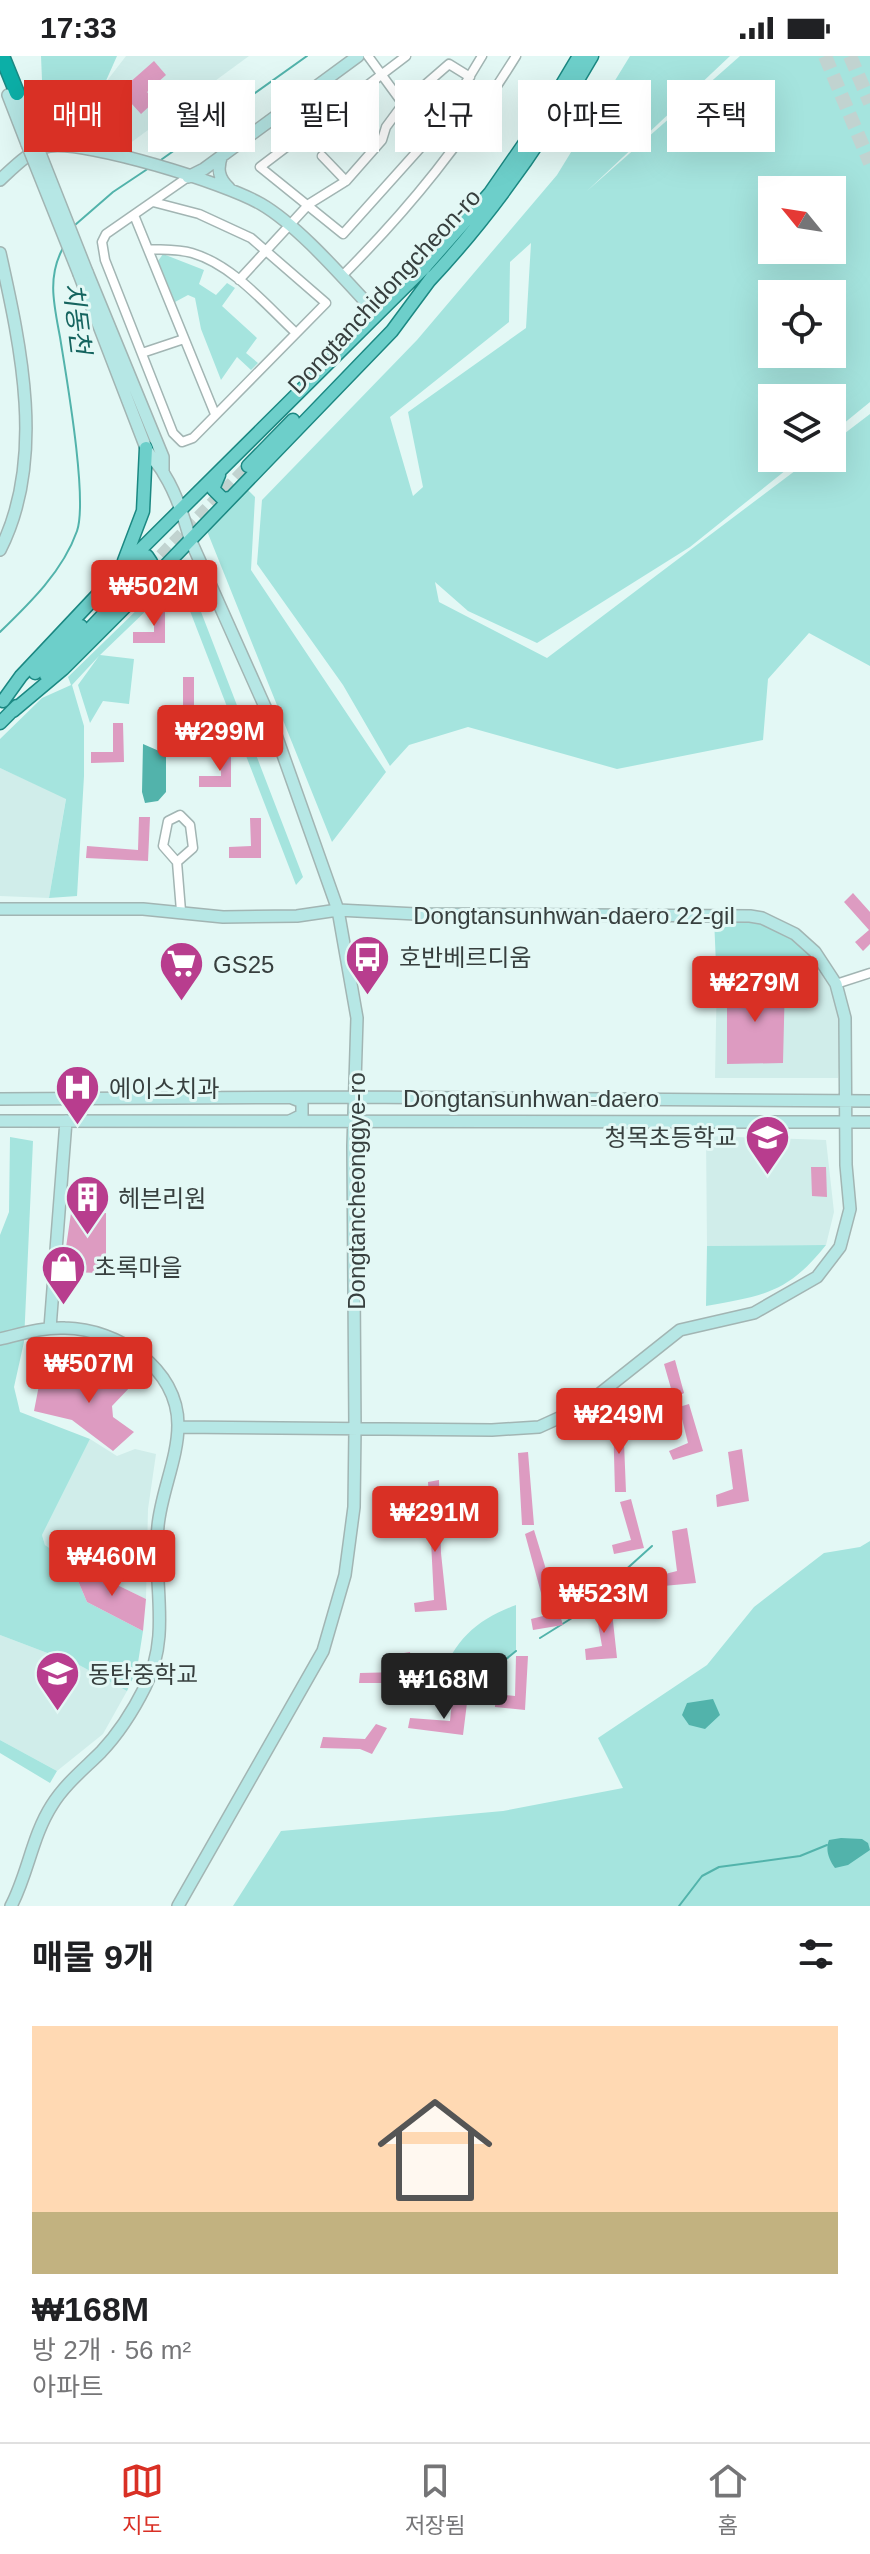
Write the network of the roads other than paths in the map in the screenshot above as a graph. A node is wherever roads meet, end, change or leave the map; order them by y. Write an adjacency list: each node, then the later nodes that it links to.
1 (5, 56): 16 (highway)
2 (358, 56): 21 (street)
3 (368, 56): 10 (street)
4 (406, 56): 10 (street)
5 (482, 56): 11 (street)
6 (516, 56): 36 (street)
7 (579, 56): 34 (main road, Dongtanchidongcheon-ro)
8 (592, 56): 34 (main road, Dongtanchidongcheon-ro)
9 (0, 64): 16 (highway)
10 (382, 75): 15 (street); 28 (street)
11 (470, 77): 12 (street); 13 (street)
12 (431, 80)
13 (468, 80)
14 (0, 82): 16 (highway)
15 (395, 93)
16 (12, 94): 35 (street, bridge)
17 (395, 116): 18 (street)
18 (379, 141)
19 (371, 152): 25 (street)
20 (417, 152): 28 (street)
21 (222, 155): 23 (street); 26 (street)
22 (322, 156): 25 (street)
23 (184, 176): 24 (street); 26 (street); 27 (street)
24 (0, 180)
25 (346, 181): 28 (street)
26 (232, 192): 30 (street)
27 (153, 202): 29 (street); 32 (street)
28 (309, 204): 30 (street)
29 (134, 215): 31 (street); 41 (street)
30 (289, 226): 32 (street); 36 (street)
31 (148, 249): 37 (street); 40 (street)
32 (268, 250): 37 (street); 39 (street)
33 (0, 253): 50 (street)
34 (429, 271): 38 (main road); 44 (main road, Dongtanchidongcheon-ro); 47 (main road)
35 (83, 273): 43 (street, Dongtancheonggye-ro); 45 (street, Dongtancheonggye-ro)
36 (342, 276): 38 (street)
37 (239, 280): 39 (street)
38 (376, 313): 46 (main road)
39 (296, 333): 42 (street)
40 (184, 339): 41 (street); 42 (street)
41 (142, 353): 42 (street)
42 (215, 414)
43 (146, 448): 45 (street, Dongtancheonggye-ro); 52 (main road)
44 (245, 464)
45 (163, 471): 48 (street, Dongtancheonggye-ro)
46 (221, 472): 47 (main road); 48 (main road)
47 (230, 498): 49 (main road)
48 (181, 510): 49 (street, Dongtancheonggye-ro); 51 (main road)
49 (190, 539): 53 (main road); 59 (street, Dongtancheonggye-ro)
50 (0, 550)
51 (134, 556): 52 (main road); 53 (main road)
52 (118, 587): 54 (main road); 55 (main road)
53 (143, 589): 55 (main road)
54 (1, 702)
55 (13, 711): 56 (main road)
56 (0, 723)
57 (177, 862): 57 (street); 60 (street)
58 (0, 909): 60 (street, Dongtansunhwan-daero 22-gil)
59 (338, 910): 60 (street, Dongtansunhwan-daero 22-gil); 62 (street, Dongtansunhwan-daero 22-gil); 63 (street, Dongtancheonggye-ro)
60 (181, 911)
61 (870, 973): 62 (street)
62 (836, 984): 67 (street, Dongtansunhwan-daero 22-gil)
63 (354, 1097): 64 (street, Dongtansunhwan-daero); 65 (street, Dongtansunhwan-daero); 72 (street, Dongtancheonggye-ro)
64 (292, 1098): 66 (street, Dongtansunhwan-daero); 71 (street)
65 (401, 1098): 67 (street, Dongtansunhwan-daero); 73 (street)
66 (0, 1099)
67 (845, 1101): 68 (street, Dongtansunhwan-daero); 74 (street, Dongtansunhwan-daero 22-gil)
68 (870, 1101)
69 (0, 1121): 70 (street, Dongtansunhwan-daero)
70 (66, 1121): 71 (street, Dongtansunhwan-daero); 76 (street)
71 (289, 1121): 72 (street, Dongtansunhwan-daero)
72 (353, 1121): 73 (street, Dongtansunhwan-daero); 79 (street, Dongtancheonggye-ro)
73 (402, 1121): 74 (street, Dongtansunhwan-daero)
74 (846, 1122): 75 (street, Dongtansunhwan-daero); 79 (street, Dongtansunhwan-daero 22-gil)
75 (870, 1122)
76 (50, 1328): 77 (street); 78 (street)
77 (0, 1339)
78 (178, 1427): 79 (street, Dongtansunhwan-daero 22-gil); 80 (street)
79 (355, 1429): 81 (street, Dongtancheonggye-ro)
80 (11, 1906)
81 (178, 1906)

